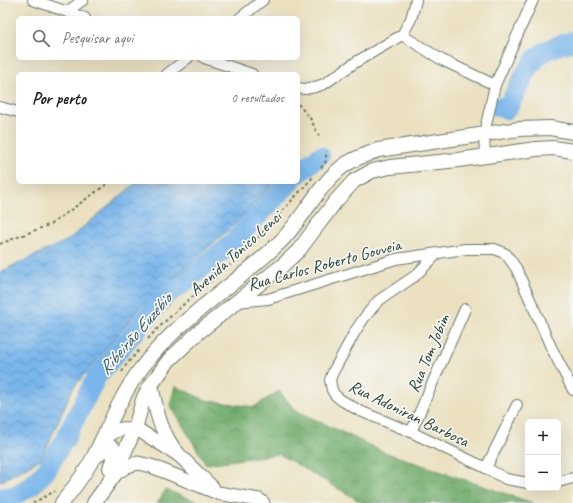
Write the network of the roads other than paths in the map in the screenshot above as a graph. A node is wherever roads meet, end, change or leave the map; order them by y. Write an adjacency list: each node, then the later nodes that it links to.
1 (33, 0): 6 (street)
2 (83, 0): 6 (street)
3 (263, 0): 8 (street)
4 (416, 0): 9 (street)
5 (533, 0): 14 (street)
6 (68, 11): 7 (street)
7 (80, 16)
8 (243, 16)
9 (402, 35): 14 (street); 15 (street)
10 (185, 60): 12 (street)
11 (210, 60): 13 (street)
12 (170, 72)
13 (246, 72)
14 (495, 85): 19 (street)
15 (300, 88)
16 (0, 107): 17 (street)
17 (16, 111)
18 (573, 132): 19 (main road, Avenida Tonico Lenci)
19 (484, 134): 21 (street); 30 (main road, Avenida Tonico Lenci)
20 (573, 151): 21 (main road, Avenida Tonico Lenci)
21 (485, 156): 23 (main road, Avenida Tonico Lenci)
22 (437, 254): 23 (street, Rua Carlos Roberto Gouveia); 26 (street, Rua Carlos Roberto Gouveia); 29 (street, Rua Adoniran Barbosa)
23 (237, 302): 25 (main road, Avenida Tonico Lenci)
24 (465, 309): 29 (street, Rua Tom Jobim)
25 (151, 385): 28 (main road, Avenida Tonico Lenci); 31 (main road)
26 (573, 390)
27 (517, 405): 33 (street)
28 (135, 428): 30 (street); 31 (street); 34 (main road, Avenida Tonico Lenci)
29 (411, 432): 33 (street, Rua Adoniran Barbosa)
30 (99, 446): 32 (main road, Avenida Tonico Lenci)
31 (179, 455): 38 (street)
32 (93, 459): 39 (main road, Avenida Tonico Lenci); 40 (main road)
33 (486, 468): 37 (street, Rua Adoniran Barbosa)
34 (115, 474): 38 (street); 40 (main road, Avenida Tonico Lenci)
35 (573, 478): 36 (street)
36 (561, 481)
37 (525, 482)
38 (218, 493): 41 (street)
39 (62, 503)
40 (94, 503)
41 (263, 503)

